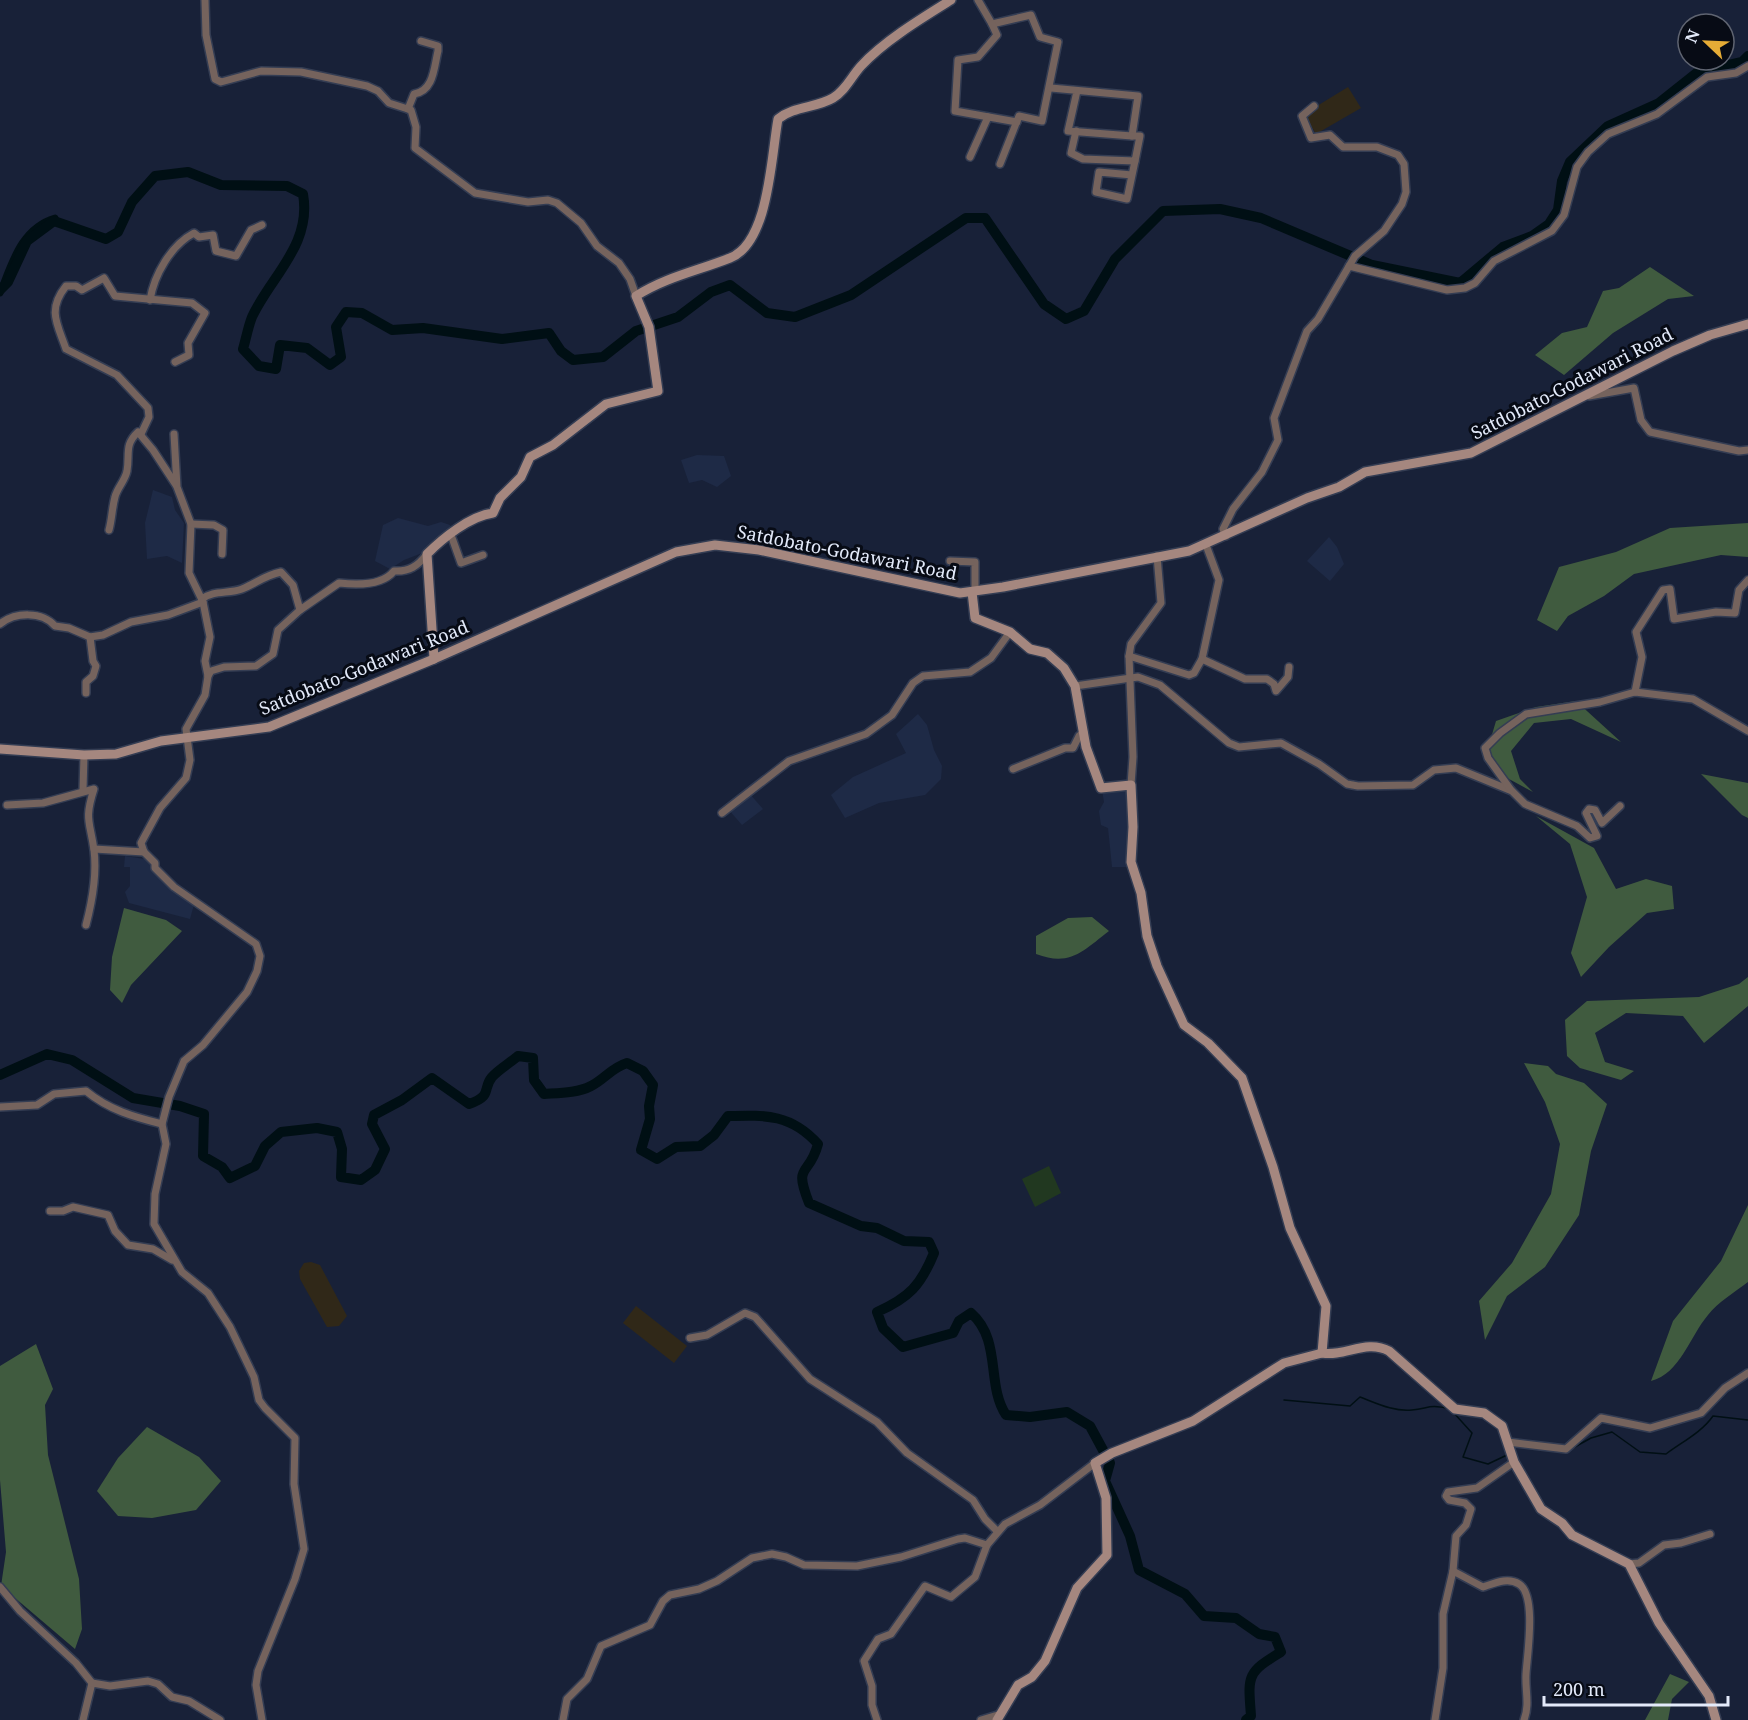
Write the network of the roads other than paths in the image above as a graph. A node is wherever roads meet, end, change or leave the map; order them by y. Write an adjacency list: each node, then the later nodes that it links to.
1 (205, 0): 10 (street)
2 (951, 0): 22 (street)
3 (978, 0): 4 (street)
4 (992, 24): 7 (street); 11 (street)
5 (421, 41): 10 (street)
6 (1748, 66): 20 (street)
7 (1051, 88): 8 (street); 12 (street)
8 (1077, 91): 13 (street); 14 (street)
9 (1314, 106): 20 (street)
10 (408, 109): 22 (street)
11 (988, 117): 12 (street); 15 (street)
12 (1017, 123): 17 (street)
13 (1076, 131): 14 (street); 16 (street)
14 (1132, 136): 16 (street)
15 (970, 157)
16 (1135, 161): 18 (street)
17 (1000, 164)
18 (1132, 175): 18 (street)
19 (262, 225): 21 (street)
20 (1349, 266): 33 (street)
21 (150, 300): 24 (street); 26 (street)
22 (638, 300): 32 (street)
23 (1748, 324): 25 (street, Satdobato-Godawari Road)
24 (175, 362)
25 (1589, 396): 28 (street); 33 (street, Satdobato-Godawari Road)
26 (141, 434): 29 (street); 31 (street)
27 (174, 434): 29 (street)
28 (1748, 450)
29 (177, 487): 30 (street)
30 (191, 524): 35 (street); 42 (street)
31 (109, 530)
32 (451, 535): 36 (street); 37 (street)
33 (1226, 536): 34 (street, Satdobato-Godawari Road)
34 (1206, 545): 38 (street, Satdobato-Godawari Road); 51 (street)
35 (222, 554)
36 (426, 554): 43 (street); 50 (street)
37 (483, 555)
38 (1157, 556): 41 (street, Satdobato-Godawari Road); 49 (street)
39 (950, 561): 41 (street)
40 (1748, 580): 56 (street)
41 (974, 592): 46 (street); 50 (street, Satdobato-Godawari Road)
42 (202, 601): 43 (street); 47 (street); 53 (street)
43 (300, 610): 53 (street)
44 (0, 624): 48 (street)
45 (107, 625): 47 (street)
46 (1010, 632): 55 (street); 69 (street)
47 (103, 635): 48 (street)
48 (90, 637): 57 (street)
49 (1129, 656): 51 (street); 54 (street)
50 (434, 659): 60 (street, Satdobato-Godawari Road)
51 (1202, 659): 52 (street)
52 (1289, 668)
53 (208, 676): 60 (street)
54 (1129, 679): 55 (street); 64 (street); 66 (street)
55 (1075, 686): 59 (street)
56 (1635, 692): 58 (street); 66 (street)
57 (86, 693)
58 (1748, 731)
59 (1084, 732): 63 (street); 64 (street)
60 (186, 737): 62 (street, Satdobato-Godawari Road); 71 (street)
61 (0, 749): 62 (street, Satdobato-Godawari Road)
62 (84, 755): 65 (street)
63 (1013, 770)
64 (1131, 785): 78 (street)
65 (83, 790): 67 (street); 70 (street)
66 (1512, 791): 68 (street)
67 (6, 805)
68 (1620, 806)
69 (722, 813)
70 (94, 849): 71 (street); 72 (street)
71 (144, 852): 74 (street)
72 (86, 925)
73 (0, 1107): 74 (street)
74 (162, 1124): 76 (street)
75 (50, 1211): 76 (street)
76 (177, 1264): 92 (street)
77 (690, 1338): 82 (street)
78 (1322, 1353): 80 (street); 81 (street)
79 (1748, 1373): 80 (street)
80 (1511, 1451): 85 (street); 86 (street)
81 (1097, 1462): 82 (street); 89 (street)
82 (997, 1531): 84 (street)
83 (1710, 1534): 85 (street)
84 (987, 1545): 93 (street); 94 (street)
85 (1629, 1564): 98 (street)
86 (1453, 1571): 96 (street); 97 (street)
87 (0, 1587): 88 (street)
88 (92, 1683): 90 (street); 91 (street)
89 (999, 1717): 95 (street)
90 (83, 1720)
91 (220, 1720)
92 (262, 1720)
93 (563, 1720)
94 (877, 1720)
95 (981, 1720)
96 (1435, 1720)
97 (1524, 1720)
98 (1716, 1720)

